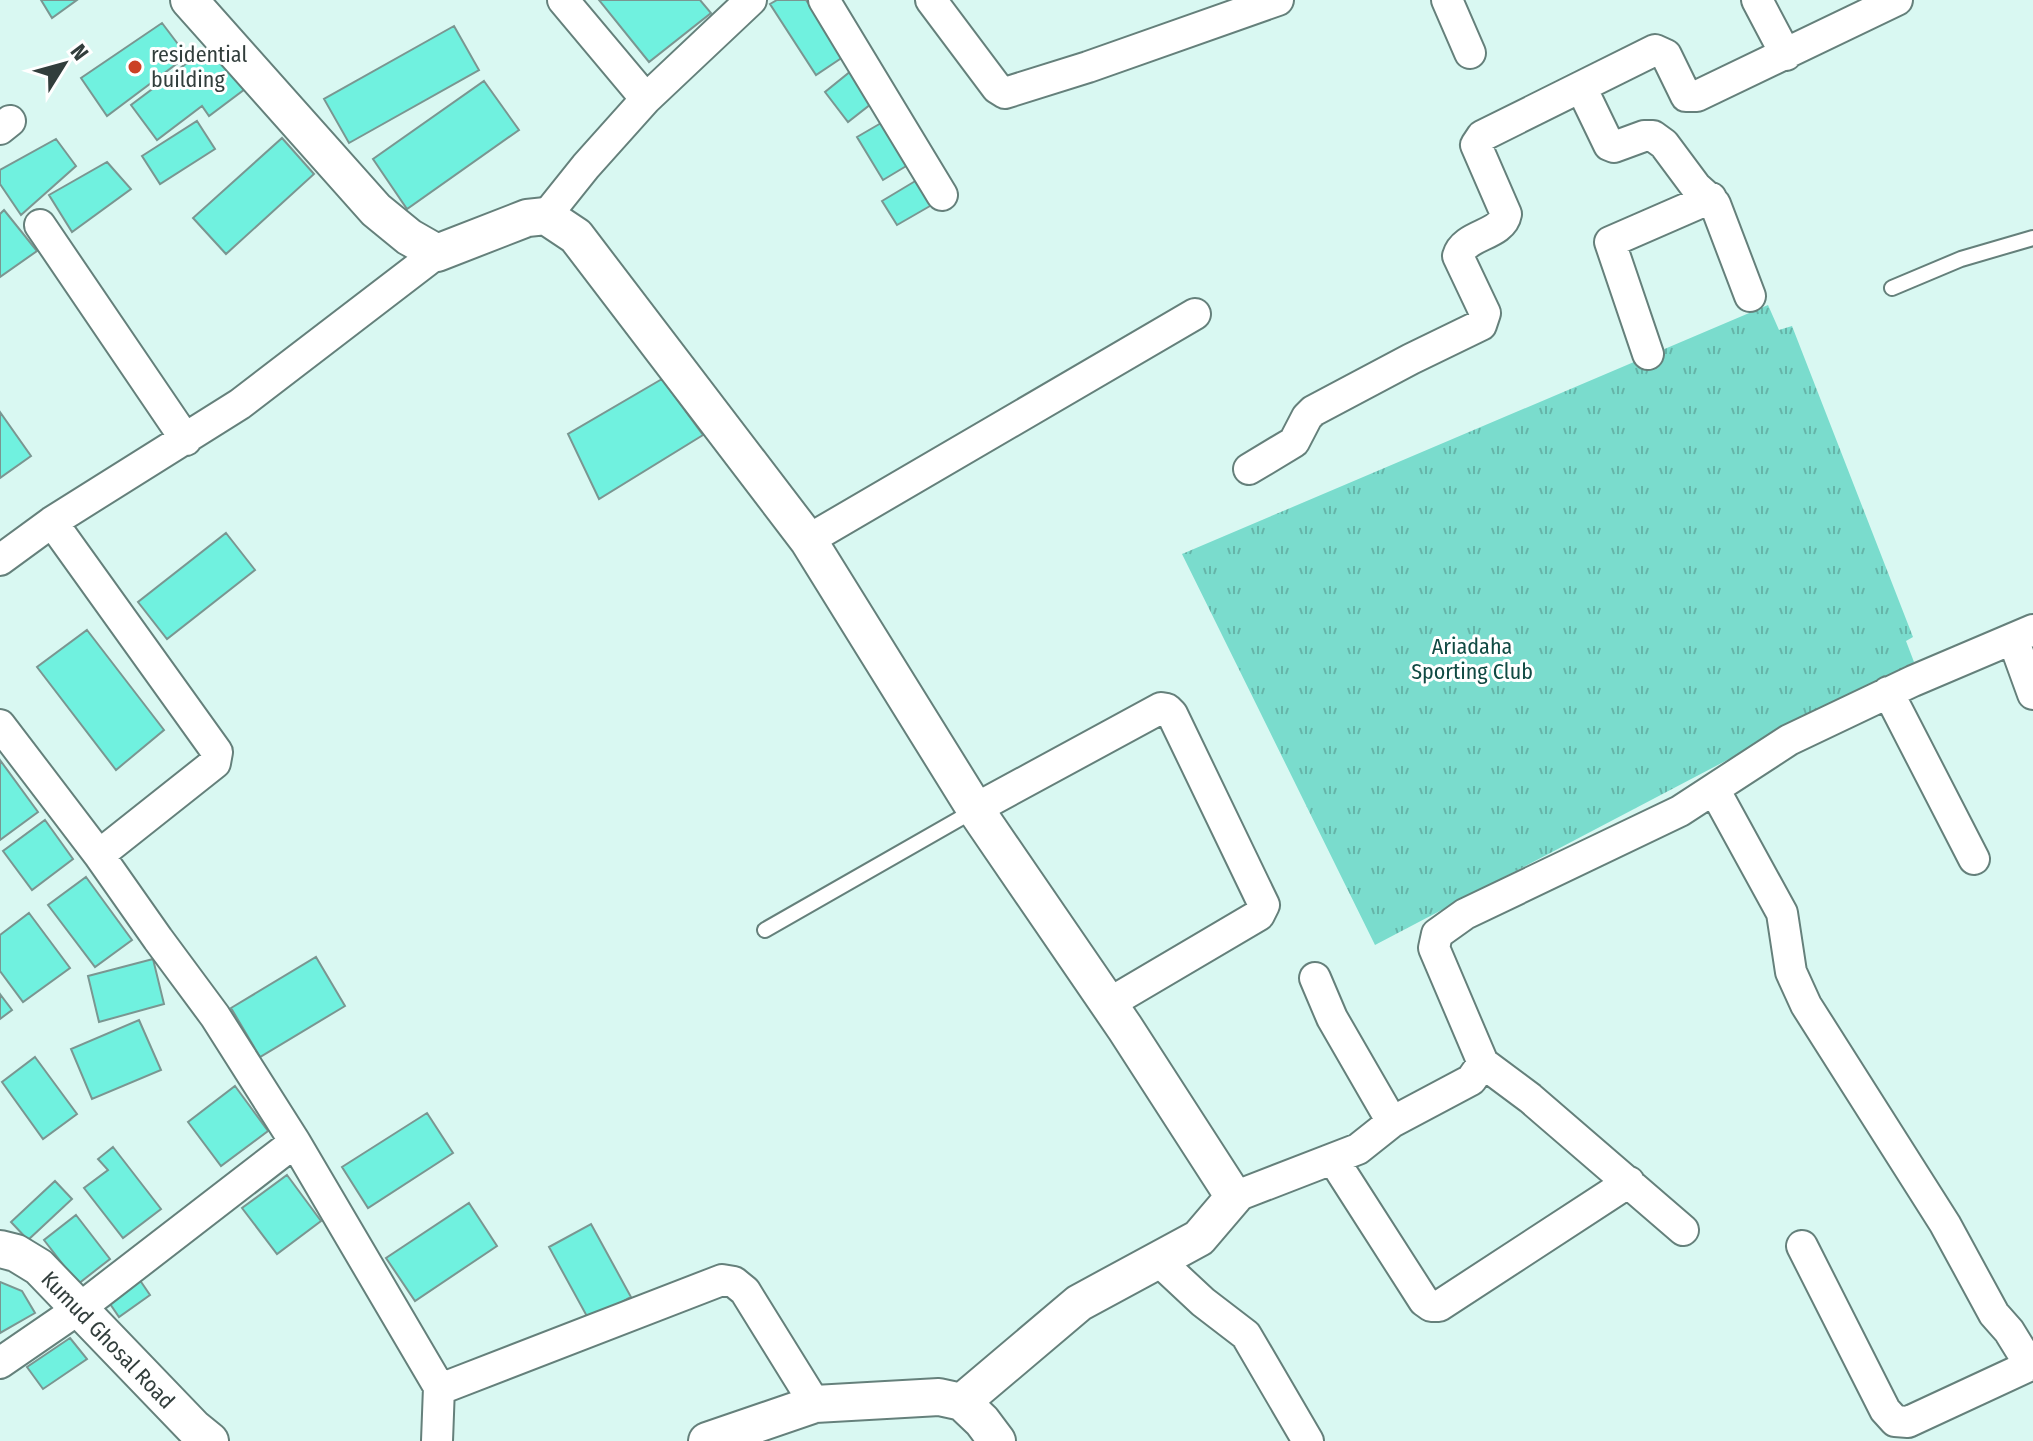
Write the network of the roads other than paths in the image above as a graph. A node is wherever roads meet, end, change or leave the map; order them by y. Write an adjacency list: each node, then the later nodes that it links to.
1 (189, 0): 19 (street)
2 (563, 0): 13 (street)
3 (751, 0): 13 (street)
4 (824, 0): 14 (street)
5 (931, 0): 6 (street)
6 (1278, 0)
7 (1447, 0): 10 (street)
8 (1757, 0): 11 (street)
9 (1897, 0): 11 (street)
10 (1470, 53)
11 (1786, 55): 12 (street)
12 (1581, 87): 15 (street); 25 (street)
13 (646, 99): 16 (street)
14 (942, 195)
15 (1711, 198): 21 (street); 23 (street)
16 (546, 216): 19 (street); 27 (street)
17 (40, 225): 24 (street)
18 (2033, 238): 20 (lane)
19 (437, 253): 24 (street)
20 (1892, 288)
21 (1750, 296)
22 (1195, 314): 27 (street)
23 (1648, 354)
24 (186, 440): 26 (street)
25 (1249, 469)
26 (52, 522): 28 (street); 35 (street)
27 (808, 540): 34 (street)
28 (2, 555)
29 (2023, 635): 30 (street); 31 (street)
30 (1888, 692): 33 (street); 36 (street)
31 (2033, 694)
32 (0, 725): 35 (street)
33 (1714, 789): 40 (street); 52 (street)
34 (975, 809): 37 (lane); 39 (street); 39 (street)
35 (99, 855): 42 (street)
36 (1974, 859)
37 (765, 930)
38 (1315, 978): 41 (street)
39 (1108, 1004): 45 (street)
40 (1483, 1063): 41 (street); 44 (street)
41 (1392, 1122): 43 (street)
42 (295, 1142): 50 (street); 53 (street)
43 (1333, 1159): 44 (street); 45 (street)
44 (1629, 1182): 46 (street)
45 (1234, 1197): 49 (street)
46 (1683, 1230)
47 (1802, 1246): 52 (street)
48 (0, 1249): 50 (street, Kumud Ghosal Road)
49 (1158, 1260): 54 (street); 60 (street)
50 (80, 1308): 51 (street); 56 (street, Kumud Ghosal Road)
51 (0, 1363)
52 (2032, 1365)
53 (439, 1387): 55 (street); 57 (street)
54 (962, 1402): 55 (street); 59 (street)
55 (815, 1404): 58 (street)
56 (197, 1438)
57 (437, 1441)
58 (707, 1441)
59 (997, 1441)
60 (1308, 1441)

